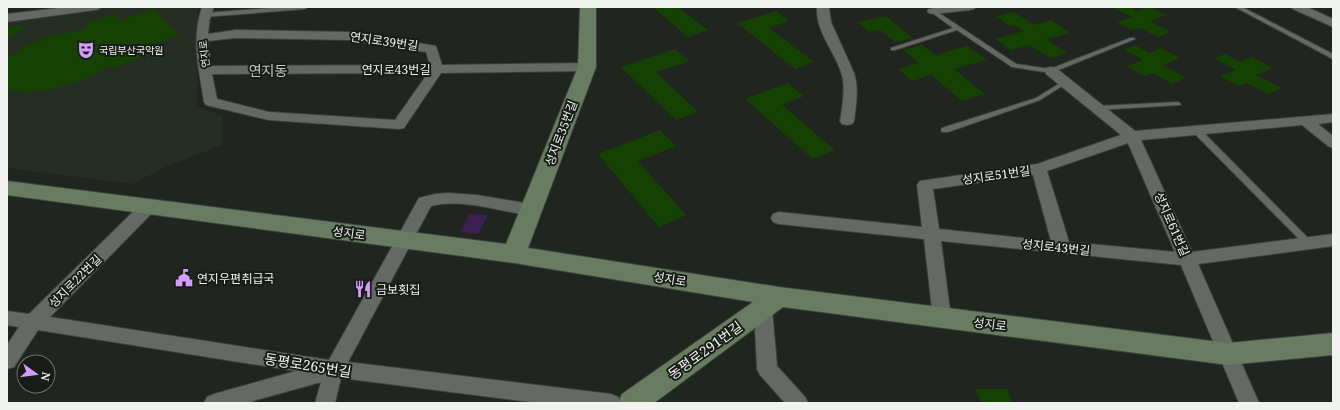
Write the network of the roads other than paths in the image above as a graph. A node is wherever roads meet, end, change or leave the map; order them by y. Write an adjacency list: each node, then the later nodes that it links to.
1 (95, 7): 10 (street)
2 (305, 7): 8 (lane)
3 (588, 7): 17 (main road, 성지로35번길)
4 (823, 7): 25 (street)
5 (970, 7): 9 (street)
6 (1238, 7): 16 (lane)
7 (1297, 7): 11 (street)
8 (206, 11): 13 (street, 연지로)
9 (933, 11): 12 (lane)
10 (7, 18)
11 (1333, 24)
12 (958, 28): 15 (lane); 20 (lane)
13 (202, 38): 18 (street, 연지로39번길); 19 (street, 연지로)
14 (1132, 39): 20 (lane)
15 (892, 49)
16 (1333, 56)
17 (587, 67): 18 (street, 연지로43번길); 34 (main road, 성지로35번길)
18 (437, 69): 19 (street, 연지로43번길); 19 (street, 연지로)
19 (206, 70)
20 (1051, 71): 21 (street, 성지로61번길)
21 (1064, 82): 23 (street, 성지로61번길); 27 (lane)
22 (1178, 104): 23 (lane)
23 (1097, 108): 29 (street, 성지로61번길)
24 (1333, 118): 26 (street, 성지로51번길)
25 (846, 121)
26 (1306, 121): 28 (street, 성지로51번길); 30 (street)
27 (945, 130)
28 (1196, 130): 29 (street, 성지로51번길); 39 (lane)
29 (1132, 136): 31 (street, 성지로51번길); 42 (street, 성지로61번길)
30 (1333, 143)
31 (1039, 169): 36 (street, 성지로51번길); 40 (street)
32 (7, 188): 33 (main road, 성지로)
33 (149, 206): 37 (main road, 성지로); 46 (street, 성지로22번길)
34 (531, 210): 37 (street); 41 (main road, 성지로35번길)
35 (779, 218): 36 (street, 성지로43번길)
36 (932, 234): 40 (street, 성지로43번길); 45 (street, 성지로51번길)
37 (404, 240): 41 (main road, 성지로); 50 (street)
38 (1333, 240): 39 (street, 성지로43번길)
39 (1308, 243): 42 (street, 성지로43번길)
40 (1062, 248): 42 (street, 성지로43번길)
41 (514, 254): 43 (main road, 성지로)
42 (1187, 259): 48 (street, 성지로61번길)
43 (771, 302): 45 (main road, 성지로); 54 (main road, 동평로291번길); 55 (street)
44 (7, 318): 46 (street, 동평로265번길)
45 (942, 318): 48 (main road, 성지로)
46 (34, 322): 49 (street, 성지로22번길); 50 (street, 동평로265번길)
47 (1333, 344): 48 (main road, 성지로)
48 (1228, 354): 56 (street, 성지로61번길)
49 (7, 361)
50 (334, 370): 51 (street); 52 (street); 53 (street, 동평로265번길)
51 (214, 403)
52 (325, 403)
53 (611, 403)
54 (632, 403)
55 (798, 403)
56 (1249, 403)

